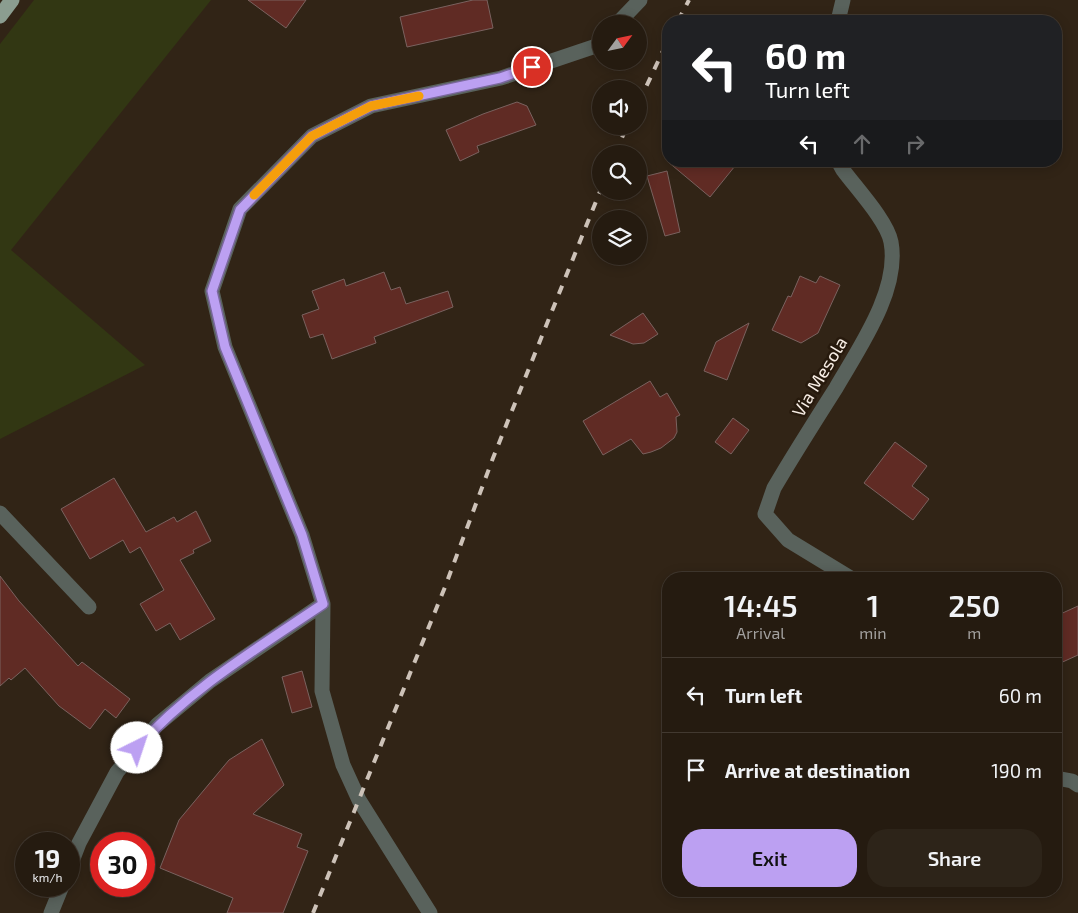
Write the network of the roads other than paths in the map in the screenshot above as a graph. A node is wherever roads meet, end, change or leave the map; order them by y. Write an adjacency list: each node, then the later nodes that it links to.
1 (12, 0): 6 (main road)
2 (640, 0): 4 (street)
3 (844, 0): 5 (street)
4 (626, 15)
5 (840, 15)
6 (0, 16)
7 (592, 47): 11 (street)
8 (841, 167): 10 (street, Via Mesola)
9 (0, 513): 12 (street)
10 (841, 572)
11 (323, 604): 15 (street); 18 (street)
12 (89, 607)
13 (1062, 779): 14 (street)
14 (1078, 784)
15 (80, 841)
16 (58, 897): 17 (street)
17 (51, 913)
18 (430, 913)

